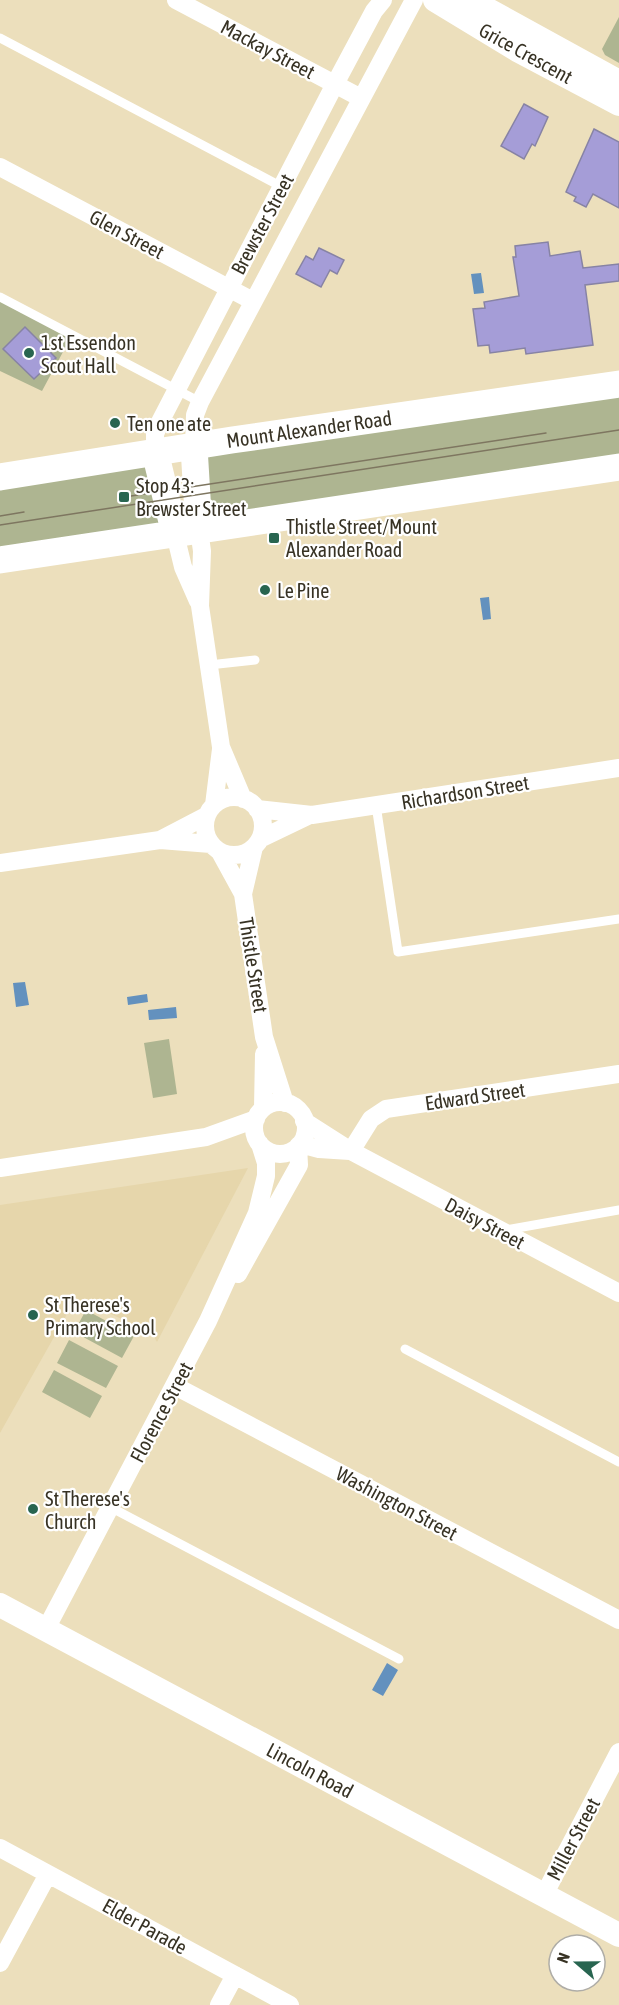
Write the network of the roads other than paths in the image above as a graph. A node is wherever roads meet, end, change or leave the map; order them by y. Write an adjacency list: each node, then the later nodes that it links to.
1 (176, 0): 9 (street, Mackay Street)
2 (383, 0): 9 (street, Brewster Street)
3 (414, 0): 10 (street, Brewster Street)
4 (435, 0): 5 (main road, Grice Crescent)
5 (479, 13): 7 (main road, Grice Crescent)
6 (0, 38): 13 (lane)
7 (585, 75): 8 (main road, Grice Crescent); 11 (main road, Grice Crescent)
8 (619, 82)
9 (335, 84): 10 (street, Mackay Street); 13 (street, Brewster Street)
10 (361, 98): 16 (street, Brewster Street)
11 (619, 105)
12 (0, 167): 14 (street, Glen Street)
13 (282, 188): 14 (street, Brewster Street)
14 (228, 288): 16 (street, Glen Street); 18 (street, Brewster Street)
15 (0, 297): 18 (lane)
16 (253, 301): 19 (street, Brewster Street)
17 (619, 384): 20 (main road, Mount Alexander Road)
18 (175, 391): 19 (lane); 21 (street, Brewster Street)
19 (200, 402): 20 (street, Brewster Street)
20 (194, 447): 21 (main road, Mount Alexander Road); 24 (main road)
21 (155, 452): 23 (main road, Mount Alexander Road); 24 (main road)
22 (619, 467): 24 (main road)
23 (0, 477)
24 (187, 532): 25 (main road); 26 (street); 26 (street)
25 (0, 560)
26 (200, 606): 28 (street)
27 (255, 660): 28 (lane)
28 (209, 664): 29 (street)
29 (221, 747): 31 (street); 33 (street)
30 (619, 768): 32 (street, Richardson Street)
31 (250, 804): 33 (street); 34 (street, Richardson Street); 36 (street)
32 (376, 806): 34 (street, Richardson Street); 40 (lane)
33 (210, 811): 35 (street); 37 (street)
34 (312, 815): 36 (street, Richardson Street)
35 (160, 840): 37 (street); 38 (street)
36 (257, 843): 37 (street); 39 (street, Thistle Street)
37 (216, 848): 39 (street, Thistle Street)
38 (0, 863)
39 (243, 894): 41 (street, Thistle Street)
40 (619, 919)
41 (264, 1037): 43 (street, Thistle Street); 44 (street, Thistle Street)
42 (619, 1074): 49 (street, Edward Street)
43 (285, 1103): 44 (street); 45 (street)
44 (260, 1114): 46 (street); 47 (street)
45 (304, 1120): 48 (street); 49 (street, Daisy Street)
46 (206, 1137): 47 (street); 50 (street)
47 (258, 1142): 48 (street); 54 (street, Florence Street)
48 (299, 1145): 49 (street, Daisy Street); 54 (street, Florence Street)
49 (351, 1151): 52 (street, Daisy Street)
50 (0, 1168)
51 (619, 1210): 52 (lane)
52 (500, 1231): 53 (street, Daisy Street)
53 (619, 1293)
54 (208, 1321): 56 (street, Florence Street)
55 (405, 1350): 57 (lane)
56 (175, 1386): 58 (street, Florence Street); 60 (street, Washington Street)
57 (619, 1462)
58 (110, 1507): 61 (street, Florence Street); 62 (lane)
59 (0, 1605): 61 (main road, Lincoln Road)
60 (619, 1620)
61 (46, 1629): 66 (main road, Lincoln Road)
62 (399, 1659)
63 (619, 1752): 66 (street, Miller Street)
64 (0, 1848): 65 (street, Elder Parade)
65 (48, 1874): 68 (street); 69 (street, Elder Parade)
66 (543, 1894): 67 (main road, Lincoln Road)
67 (619, 1935)
68 (0, 1963)
69 (235, 1975): 70 (street); 71 (street, Elder Parade)
70 (219, 2005)
71 (290, 2005)

